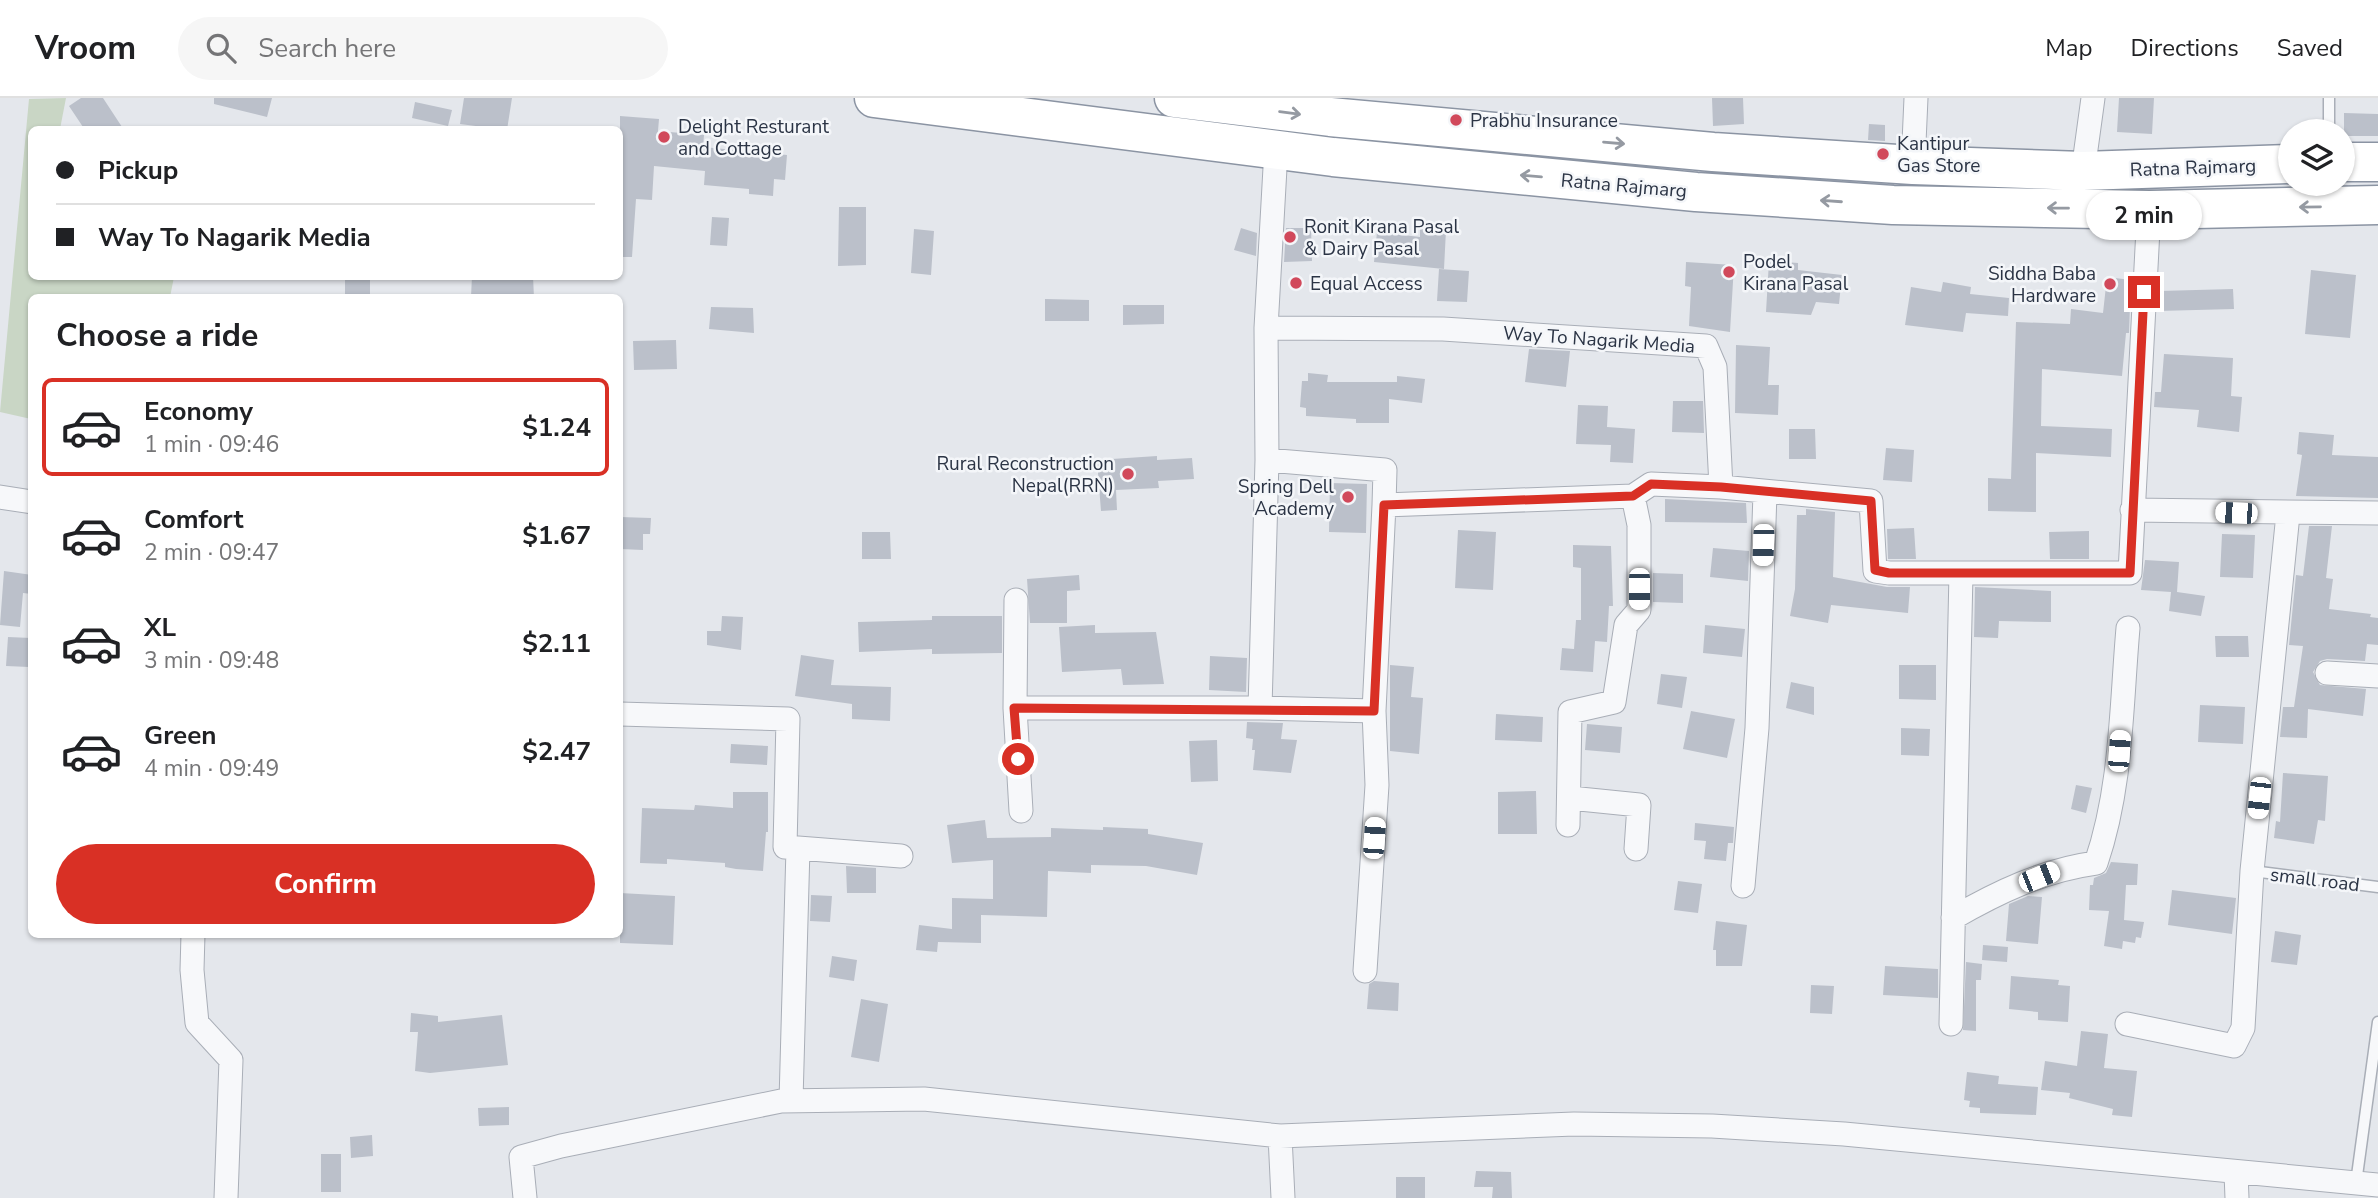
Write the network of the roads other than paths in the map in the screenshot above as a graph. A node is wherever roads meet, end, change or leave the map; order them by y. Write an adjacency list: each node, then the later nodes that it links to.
1 (874, 98): 7 (highway, Ratna Rajmarg)
2 (1174, 98): 11 (highway, Ratna Rajmarg, one-way to 11)
3 (1916, 98): 11 (street)
4 (2093, 98): 12 (street)
5 (2329, 98): 6 (lane)
6 (2329, 119)
7 (1276, 150): 14 (highway, Ratna Rajmarg, one-way to 7); 15 (street)
8 (2378, 162): 9 (highway)
9 (2355, 163)
10 (2278, 164): 12 (highway, Ratna Rajmarg)
11 (1913, 165): 12 (highway, Ratna Rajmarg)
12 (2083, 171)
13 (2378, 205): 14 (highway, Ratna Rajmarg, one-way to 14)
14 (2149, 210): 23 (street)
15 (1266, 328): 16 (street); 17 (street, Way To Nagarik Media)
16 (1267, 460): 22 (street); 32 (street)
17 (1721, 487): 18 (street); 19 (street)
18 (1765, 493): 26 (street); 42 (street)
19 (1633, 496): 22 (street); 35 (street)
20 (0, 497): 21 (street)
21 (28, 501)
22 (1384, 505): 33 (street)
23 (2132, 510): 25 (street); 26 (street)
24 (2378, 513): 25 (street)
25 (2288, 514): 41 (street)
26 (1961, 573): 44 (street)
27 (1016, 600): 31 (street)
28 (2128, 628): 44 (street)
29 (2327, 673): 30 (street)
30 (2378, 676)
31 (1014, 708): 32 (street); 36 (street)
32 (1259, 708): 33 (street)
33 (1374, 711): 46 (street)
34 (623, 714): 38 (street)
35 (1570, 798): 37 (street); 39 (street)
36 (1021, 811)
37 (1568, 825)
38 (798, 848): 40 (street); 50 (street)
39 (1636, 849)
40 (901, 856)
41 (2252, 871): 43 (lane, small road); 49 (street)
42 (1743, 886)
43 (2378, 887)
44 (1953, 918): 48 (street)
45 (193, 938): 54 (street)
46 (1365, 971)
47 (2378, 1023): 53 (lane)
48 (1951, 1024)
49 (2127, 1024)
50 (791, 1101): 51 (street); 55 (street)
51 (1280, 1136): 52 (street); 56 (street)
52 (2236, 1172): 53 (street); 57 (street)
53 (2367, 1184)
54 (226, 1198)
55 (526, 1198)
56 (1283, 1198)
57 (2237, 1198)

